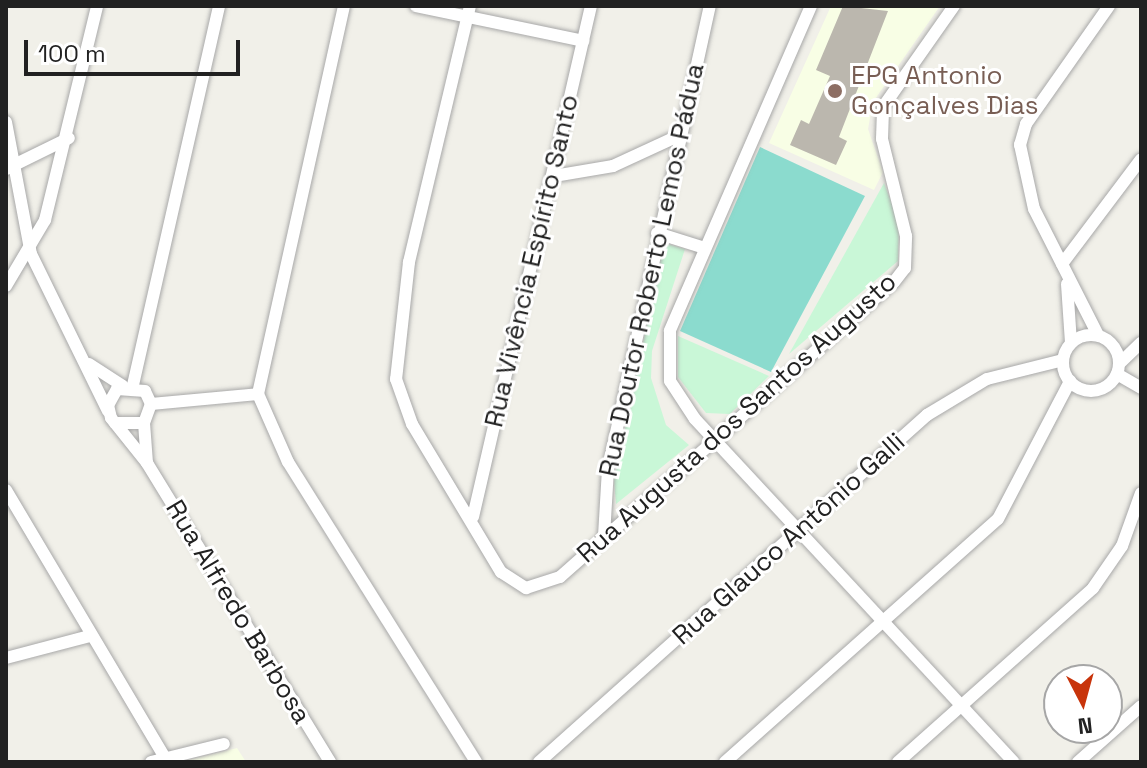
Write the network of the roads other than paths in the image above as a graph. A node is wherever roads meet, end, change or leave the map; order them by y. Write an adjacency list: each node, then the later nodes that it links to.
1 (97, 6): 14 (street)
2 (219, 6): 31 (street)
3 (344, 6): 33 (street)
4 (416, 6): 10 (street)
5 (591, 6): 11 (street, Rua Vivência Espírito Santo)
6 (710, 6): 13 (street, Rua Doutor Roberto Lemos Pádua)
7 (811, 6): 19 (street)
8 (954, 6): 37 (street, Rua Augusta dos Santos Augusto)
9 (1109, 6): 21 (street)
10 (468, 13): 11 (street); 42 (street)
11 (583, 41): 17 (street, Rua Vivência Espírito Santo)
12 (6, 122): 16 (street, Rua Alfredo Barbosa)
13 (680, 135): 17 (street); 18 (street, Rua Doutor Roberto Lemos Pádua)
14 (69, 138): 16 (street); 20 (street)
15 (1141, 159): 21 (street)
16 (10, 165): 20 (street, Rua Alfredo Barbosa)
17 (554, 176): 42 (street, Rua Vivência Espírito Santo)
18 (657, 233): 19 (street); 44 (street, Rua Doutor Roberto Lemos Pádua)
19 (705, 248): 37 (street)
20 (31, 254): 23 (street); 28 (street, Rua Alfredo Barbosa)
21 (1062, 264): 22 (street)
22 (1067, 277): 24 (street); 25 (street)
23 (6, 286)
24 (1098, 335): 25 (street); 29 (street)
25 (1071, 343): 27 (street)
26 (1141, 343): 29 (street)
27 (1063, 360): 30 (street); 43 (street, Rua Glauco Antônio Galli)
28 (87, 363): 31 (street); 35 (street, Rua Alfredo Barbosa)
29 (1118, 369): 30 (street); 32 (street)
30 (1070, 381): 45 (street)
31 (128, 386): 34 (street); 35 (street)
32 (1141, 388)
33 (258, 394): 34 (street); 54 (street)
34 (151, 404): 36 (street)
35 (112, 417): 36 (street); 38 (street, Rua Alfredo Barbosa)
36 (144, 423): 38 (street, Rua Alfredo Barbosa)
37 (718, 439): 43 (street); 44 (street, Rua Augusta dos Santos Augusto)
38 (147, 463): 53 (street, Rua Alfredo Barbosa)
39 (6, 490): 41 (street)
40 (1141, 493): 48 (street)
41 (11, 508): 46 (street)
42 (473, 517): 44 (street, Rua Augusta dos Santos Augusto)
43 (802, 530): 45 (street); 55 (street, Rua Glauco Antônio Galli)
44 (604, 536)
45 (883, 621): 48 (street); 56 (street)
46 (90, 636): 47 (street); 51 (street)
47 (6, 658)
48 (961, 705): 57 (street); 58 (street)
49 (1141, 706): 59 (street)
50 (224, 744): 51 (street)
51 (165, 758): 52 (street)
52 (151, 762)
53 (330, 762)
54 (476, 762)
55 (539, 762)
56 (725, 762)
57 (898, 762)
58 (1014, 762)
59 (1078, 762)

